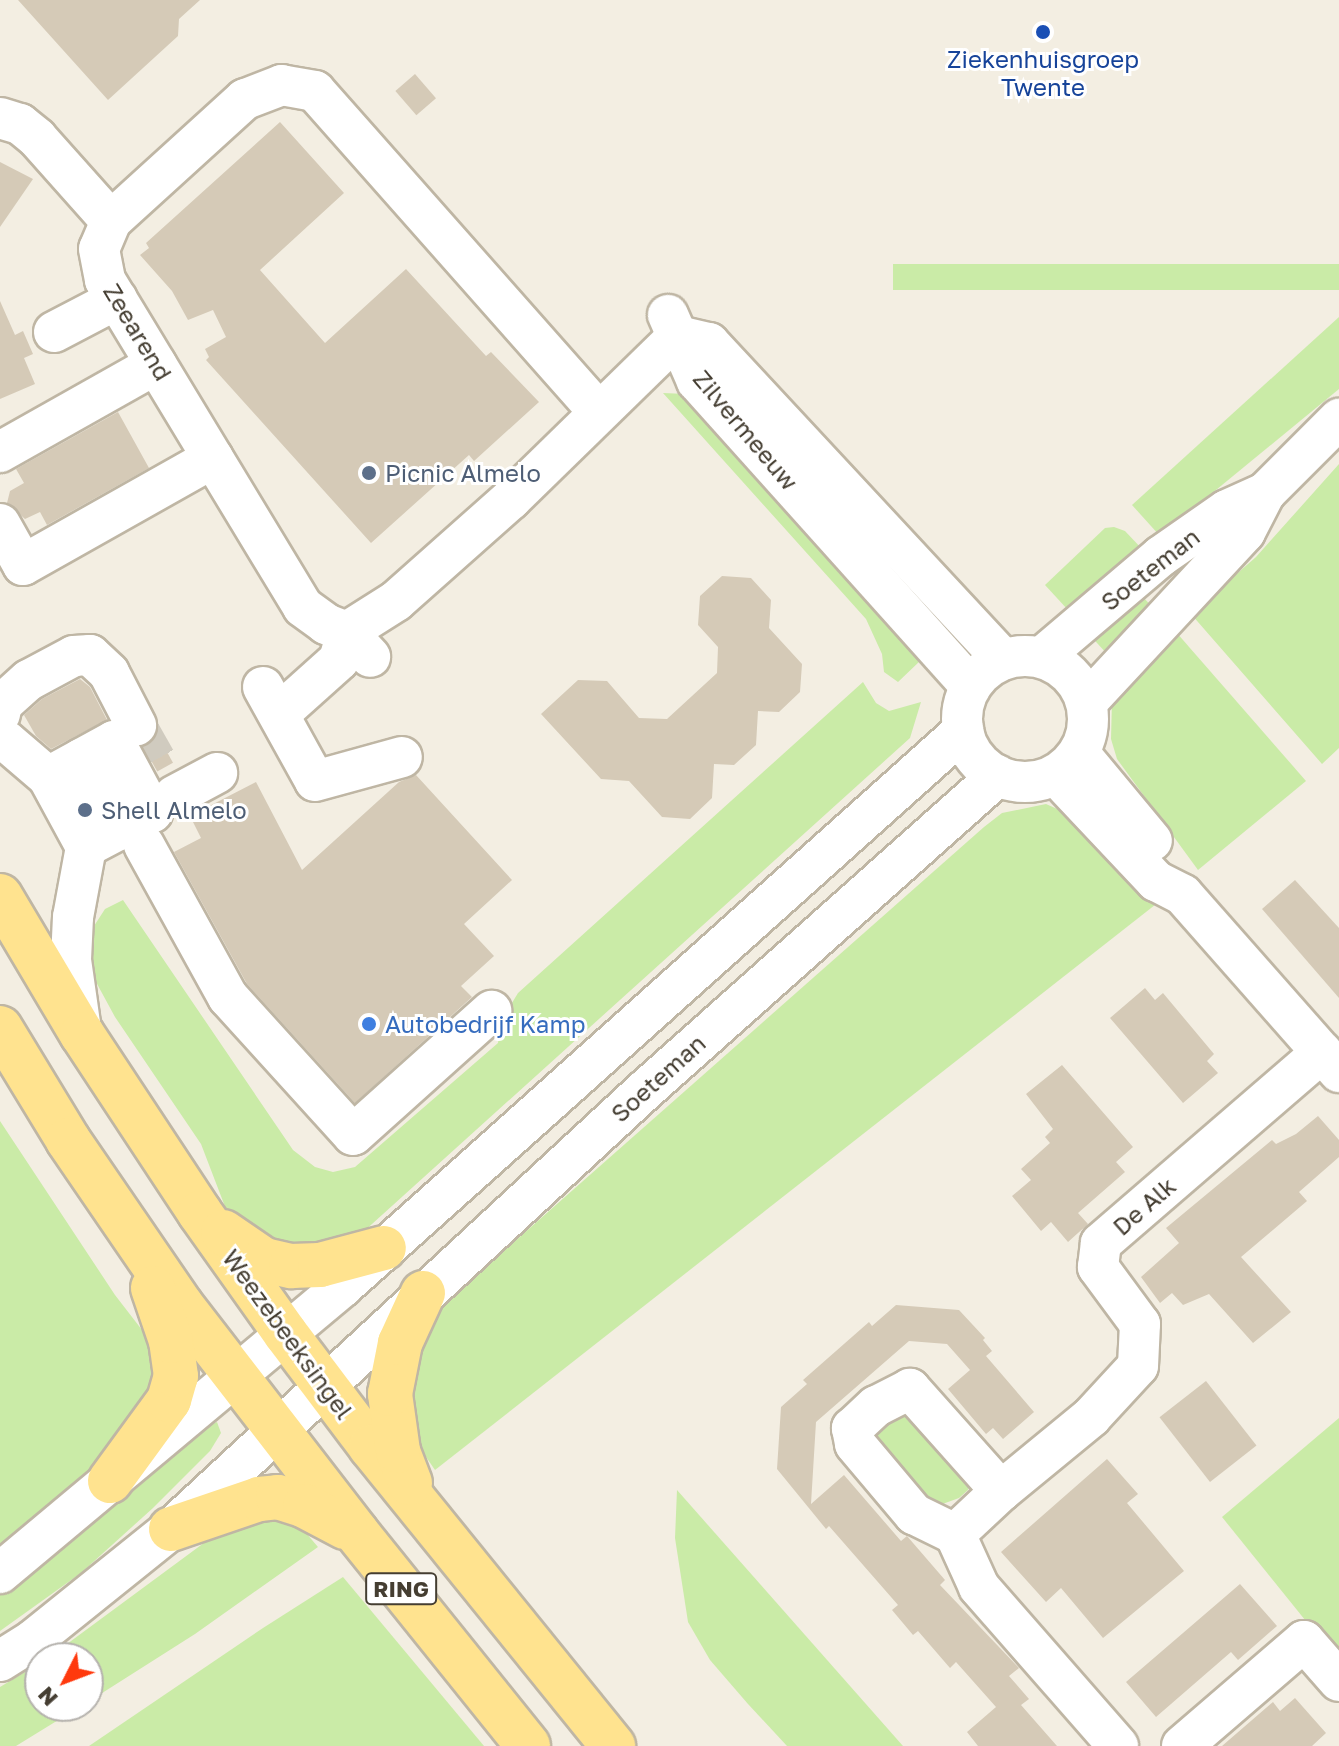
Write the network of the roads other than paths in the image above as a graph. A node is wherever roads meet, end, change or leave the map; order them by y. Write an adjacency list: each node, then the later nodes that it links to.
1 (0, 118): 2 (street)
2 (111, 221): 3 (street, Zeearend); 7 (street)
3 (117, 299): 5 (street); 6 (street, Zeearend)
4 (673, 325): 7 (street); 15 (street, Zilvermeeuw); 16 (street, Zilvermeeuw)
5 (54, 332)
6 (156, 364): 9 (street); 10 (street, Zeearend)
7 (598, 411): 13 (street)
8 (1339, 419): 11 (street, Soeteman)
9 (0, 452)
10 (213, 458): 12 (street); 13 (street, Zeearend)
11 (1265, 493): 14 (street, Soeteman); 17 (street, Soeteman)
12 (0, 524)
13 (358, 645): 21 (street)
14 (1042, 657): 15 (street); 17 (street)
15 (1003, 659): 16 (street)
16 (971, 686): 20 (street)
17 (1087, 702): 22 (street)
18 (136, 725): 19 (street)
19 (1, 731): 23 (street)
20 (963, 731): 25 (street); 34 (street)
21 (402, 757)
22 (1067, 764): 25 (street); 31 (street)
23 (65, 768): 26 (street); 26 (street)
24 (217, 773): 26 (street)
25 (998, 776): 35 (street, Soeteman)
26 (126, 846): 28 (street); 30 (street)
27 (0, 896): 30 (main road, Weezebeeksingel / RING)
28 (491, 1011)
29 (0, 1028): 33 (main road, RING)
30 (82, 1034): 32 (main road, Weezebeeksingel / RING)
31 (1330, 1062): 41 (street, De Alk)
32 (200, 1213): 34 (main road); 36 (main road, Weezebeeksingel / RING)
33 (136, 1241): 37 (main road, RING); 40 (main road)
34 (384, 1248): 36 (street)
35 (423, 1293): 38 (street, Soeteman); 42 (main road)
36 (286, 1334): 37 (street); 38 (main road, Weezebeeksingel / RING)
37 (234, 1376): 39 (main road, RING); 40 (street)
38 (323, 1385): 39 (street, Soeteman); 42 (main road, Weezebeeksingel / RING)
39 (277, 1431): 43 (street, Soeteman); 44 (main road, RING)
40 (110, 1481): 46 (street)
41 (1001, 1491): 45 (street, De Alk); 45 (street)
42 (419, 1507): 50 (main road, Weezebeeksingel / RING)
43 (171, 1529): 44 (main road); 47 (street, Soeteman)
44 (357, 1533): 49 (main road, RING)
45 (955, 1534): 51 (street)
46 (0, 1573)
47 (0, 1661)
48 (1339, 1681): 52 (street)
49 (528, 1746)
50 (613, 1746)
51 (1118, 1746)
52 (1182, 1746)

